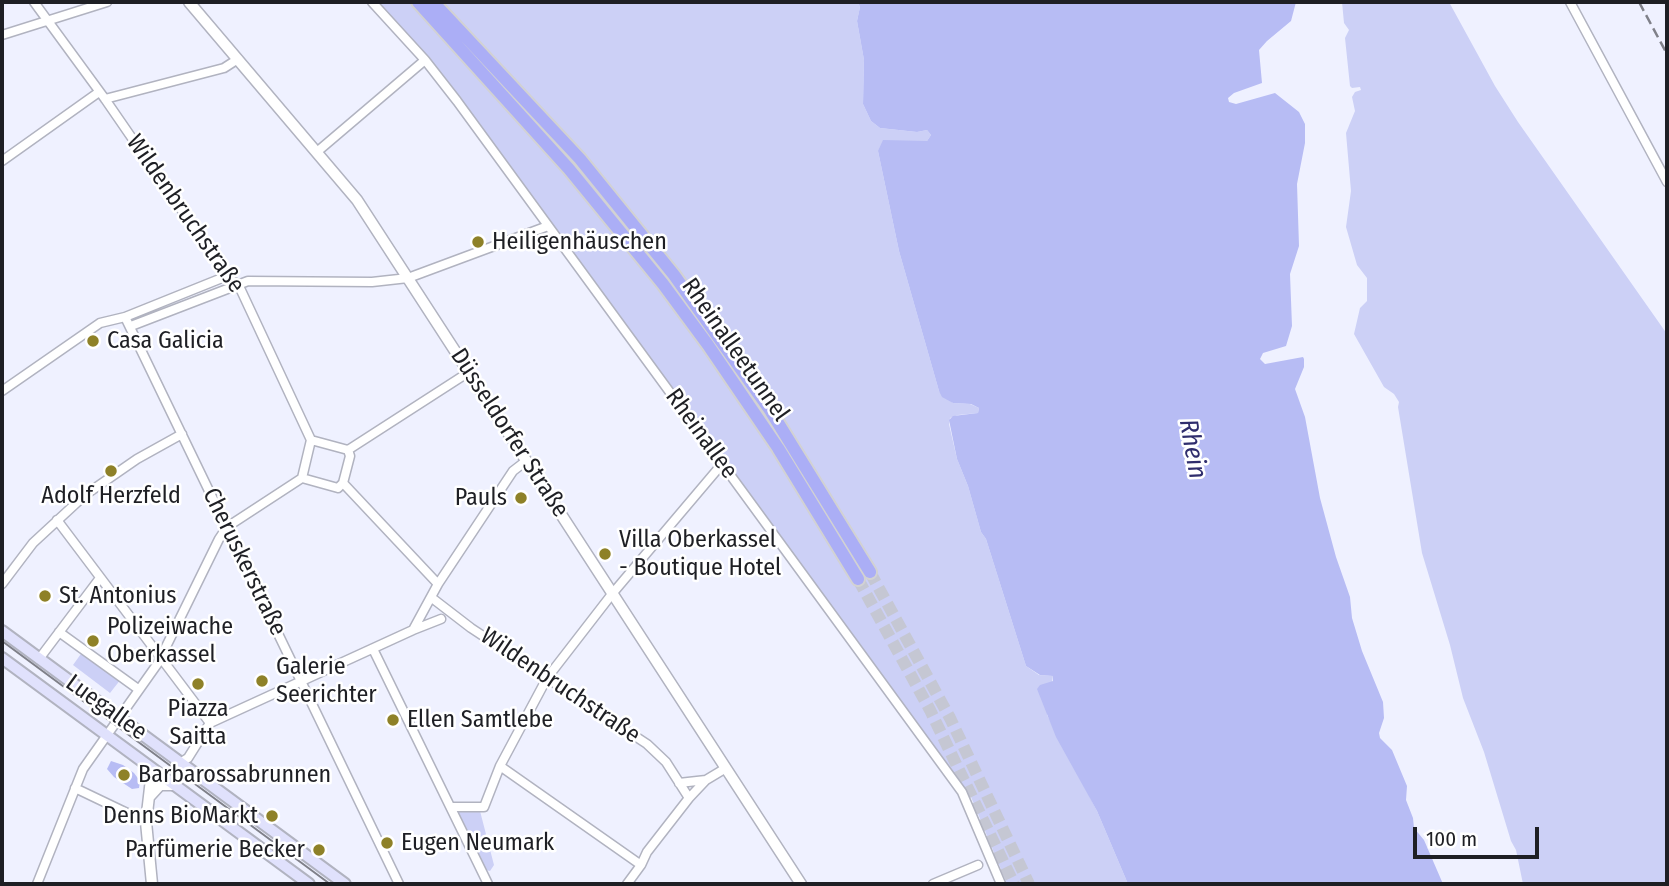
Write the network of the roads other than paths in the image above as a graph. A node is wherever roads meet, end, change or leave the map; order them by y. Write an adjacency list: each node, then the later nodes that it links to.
1 (34, 2): 8 (street, Wildenbruchstraße)
2 (107, 2): 8 (street)
3 (189, 2): 10 (street, Düsseldorfer Straße)
4 (372, 2): 11 (street, Rheinallee)
5 (418, 2): 35 (highway, Rheinalleetunnel)
6 (433, 2): 33 (highway, Rheinalleetunnel)
7 (1570, 2): 15 (street)
8 (47, 20): 9 (street); 12 (street, Wildenbruchstraße)
9 (2, 35)
10 (238, 59): 12 (street); 13 (street, Düsseldorfer Straße)
11 (425, 60): 13 (street); 16 (street, Rheinallee)
12 (102, 95): 14 (street); 17 (street, Wildenbruchstraße)
13 (318, 151): 18 (street, Düsseldorfer Straße)
14 (2, 161)
15 (1667, 182)
16 (548, 226): 18 (street); 28 (street, Rheinallee)
17 (227, 276): 19 (street, Wildenbruchstraße); 20 (street)
18 (408, 278): 19 (street); 22 (street, Düsseldorfer Straße)
19 (239, 286): 21 (street); 25 (street, Wildenbruchstraße)
20 (125, 317): 21 (street, Cheruskerstraße); 23 (street)
21 (131, 326): 24 (street, Cheruskerstraße)
22 (469, 372): 26 (street); 27 (street, Düsseldorfer Straße)
23 (2, 391)
24 (182, 433): 31 (street); 32 (street, Cheruskerstraße)
25 (311, 440): 26 (street); 29 (street)
26 (348, 450): 30 (street)
27 (526, 461): 37 (street); 38 (street, Düsseldorfer Straße)
28 (722, 464): 38 (street); 78 (street, Rheinallee)
29 (302, 478): 30 (street); 32 (street)
30 (343, 483): 37 (street)
31 (57, 520): 34 (street); 36 (street)
32 (227, 527): 45 (street); 49 (street, Cheruskerstraße)
33 (870, 572)
34 (100, 578): 43 (street); 45 (street)
35 (858, 579)
36 (2, 584)
37 (439, 584): 39 (street)
38 (612, 594): 48 (street); 57 (street, Düsseldorfer Straße)
39 (432, 598): 41 (street); 48 (street, Wildenbruchstraße)
40 (441, 619): 41 (street)
41 (413, 630): 44 (street)
42 (2, 632): 47 (main road, Luegallee)
43 (59, 632): 47 (street); 50 (street, Luegallee)
44 (373, 649): 49 (street); 65 (street)
45 (161, 657): 50 (street); 52 (street)
46 (2, 658): 53 (main road, Luegallee)
47 (39, 659): 51 (main road, Luegallee)
48 (547, 678): 56 (street); 60 (street, Wildenbruchstraße)
49 (300, 681): 52 (street); 73 (street, Cheruskerstraße)
50 (138, 689): 51 (street)
51 (118, 717): 53 (street); 54 (main road, Luegallee)
52 (210, 723): 54 (street)
53 (108, 732): 55 (main road, Luegallee); 62 (street)
54 (180, 762): 72 (main road, Luegallee)
55 (148, 766): 58 (main road); 61 (main road, Luegallee)
56 (500, 766): 65 (street); 68 (street)
57 (726, 768): 59 (street); 76 (street, Düsseldorfer Straße)
58 (151, 779): 63 (street)
59 (706, 780): 60 (street); 64 (street)
60 (679, 783): 64 (street, Wildenbruchstraße)
61 (175, 785): 63 (street); 71 (main road, Luegallee)
62 (75, 788): 66 (street); 69 (street)
63 (149, 798): 66 (street)
64 (689, 798): 68 (street)
65 (451, 807): 74 (street)
66 (146, 822): 70 (street)
67 (978, 865): 77 (street)
68 (641, 866): 75 (street)
69 (37, 884)
70 (152, 884)
71 (309, 884)
72 (345, 884)
73 (399, 884)
74 (488, 884)
75 (627, 884)
76 (801, 884)
77 (933, 884)
78 (1001, 884)

